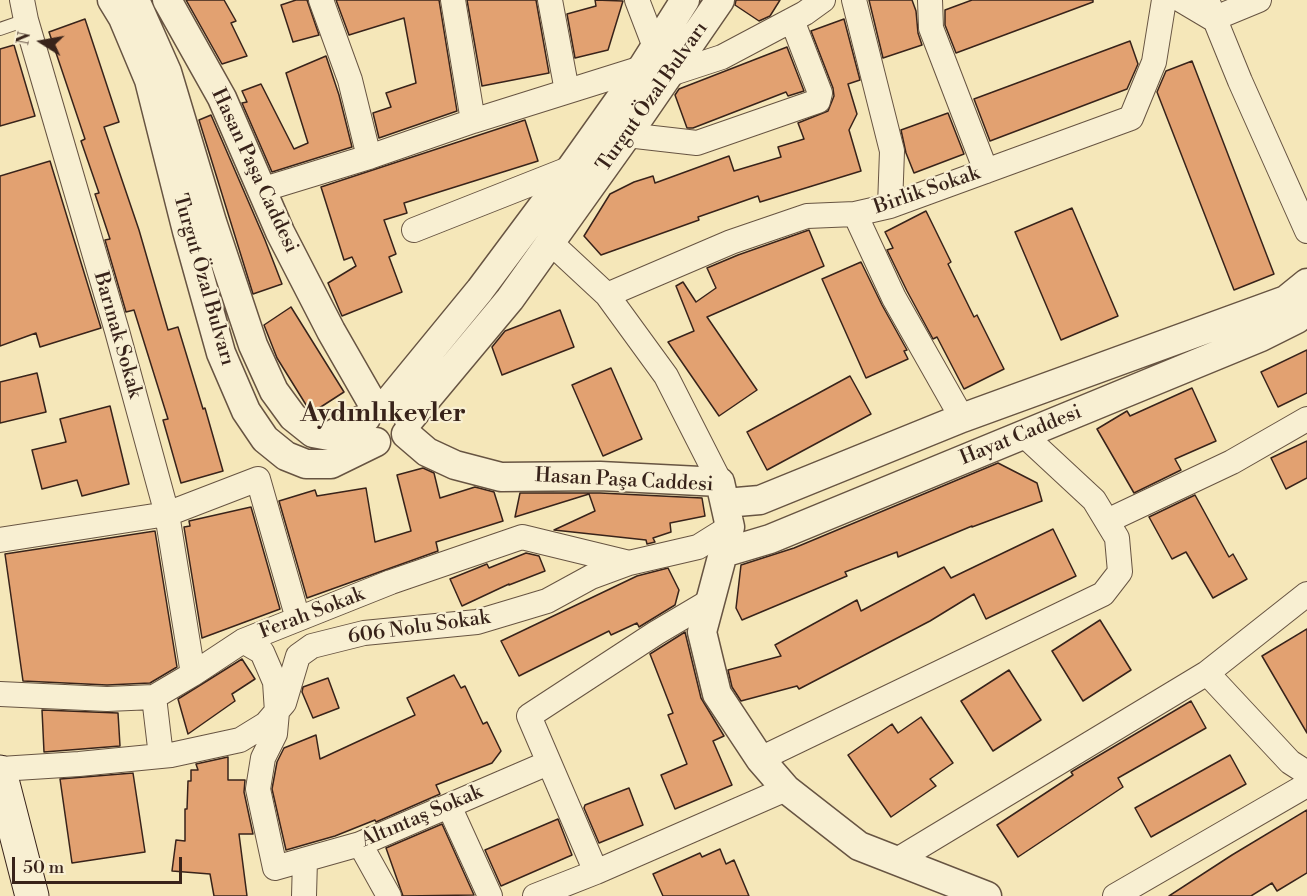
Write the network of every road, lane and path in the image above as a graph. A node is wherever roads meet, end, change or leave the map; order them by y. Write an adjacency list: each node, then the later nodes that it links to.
1 (112, 0): 37 (street, Turgut Özal Bulvarı)
2 (135, 0): 37 (street, Turgut Özal Bulvarı)
3 (167, 0): 28 (street, Hasan Paşa Caddesi)
4 (321, 0): 25 (street)
5 (453, 0): 23 (street)
6 (550, 0): 22 (street)
7 (637, 0): 20 (street)
8 (685, 0): 20 (street, Turgut Özal Bulvarı)
9 (720, 0): 21 (street, Turgut Özal Bulvarı)
10 (823, 0): 18 (street)
11 (854, 0): 29 (street)
12 (930, 0): 27 (street)
13 (1164, 0): 27 (street, Birlik Sokak)
14 (1181, 0): 17 (street)
15 (1259, 0): 17 (street)
16 (24, 10): 19 (lane); 42 (street, Barınak Sokak)
17 (1210, 10): 32 (street)
18 (792, 20): 21 (street); 24 (street)
19 (0, 29)
20 (648, 58): 22 (street); 26 (street, Turgut Özal Bulvarı)
21 (670, 74): 24 (street, Turgut Özal Bulvarı)
22 (567, 92): 23 (street)
23 (473, 120): 25 (street)
24 (627, 135): 33 (street, Turgut Özal Bulvarı)
25 (369, 157): 28 (street)
26 (571, 168): 31 (street); 37 (street, Turgut Özal Bulvarı)
27 (986, 171): 29 (street, Birlik Sokak)
28 (261, 190): 37 (street, Hasan Paşa Caddesi)
29 (890, 206): 30 (street, Birlik Sokak)
30 (855, 214): 35 (street, Birlik Sokak); 38 (street)
31 (414, 230)
32 (1307, 231)
33 (550, 242): 35 (street); 40 (street, Turgut Özal Bulvarı)
34 (1307, 283): 38 (street, Hayat Caddesi)
35 (607, 295): 43 (street)
36 (1307, 302): 41 (street, Hayat Caddesi)
37 (376, 417): 40 (street, Hasan Paşa Caddesi); 40 (street)
38 (962, 418): 43 (street, Hayat Caddesi)
39 (1307, 419): 44 (street)
40 (408, 427): 43 (street, Hasan Paşa Caddesi)
41 (1024, 435): 43 (street, Hayat Caddesi); 44 (street)
42 (167, 514): 45 (street); 49 (street); 52 (street, Barınak Sokak)
43 (725, 516): 46 (street, 606 Nolu Sokak); 48 (street)
44 (1107, 522): 57 (street)
45 (0, 540)
46 (629, 563): 49 (street, Ferah Sokak); 55 (street, 606 Nolu Sokak)
47 (1307, 594): 51 (street)
48 (710, 602): 57 (street); 58 (street)
49 (298, 619): 50 (street, Ferah Sokak)
50 (243, 641): 52 (street, Ferah Sokak); 55 (street, Altıntaş Sokak)
51 (1207, 673): 60 (street); 66 (street)
52 (193, 674): 54 (street, Ferah Sokak)
53 (0, 694): 54 (street, Ferah Sokak)
54 (154, 697): 56 (street)
55 (277, 712): 56 (street, 606 Nolu Sokak); 65 (street, Altıntaş Sokak)
56 (161, 756): 59 (street, 606 Nolu Sokak)
57 (760, 759): 62 (street)
58 (548, 763): 63 (street, Altıntaş Sokak); 67 (street)
59 (0, 771): 68 (main road)
60 (1307, 773)
61 (1307, 785): 74 (street)
62 (786, 789): 66 (street); 67 (street)
63 (448, 806): 64 (street, Altıntaş Sokak); 71 (street)
64 (360, 844): 65 (street, Altıntaş Sokak); 70 (street)
65 (305, 860): 69 (street)
66 (897, 860): 73 (street)
67 (596, 873): 72 (street)
68 (32, 896)
69 (304, 896)
70 (389, 896)
71 (490, 896)
72 (534, 896)
73 (987, 896)
74 (1115, 896)

